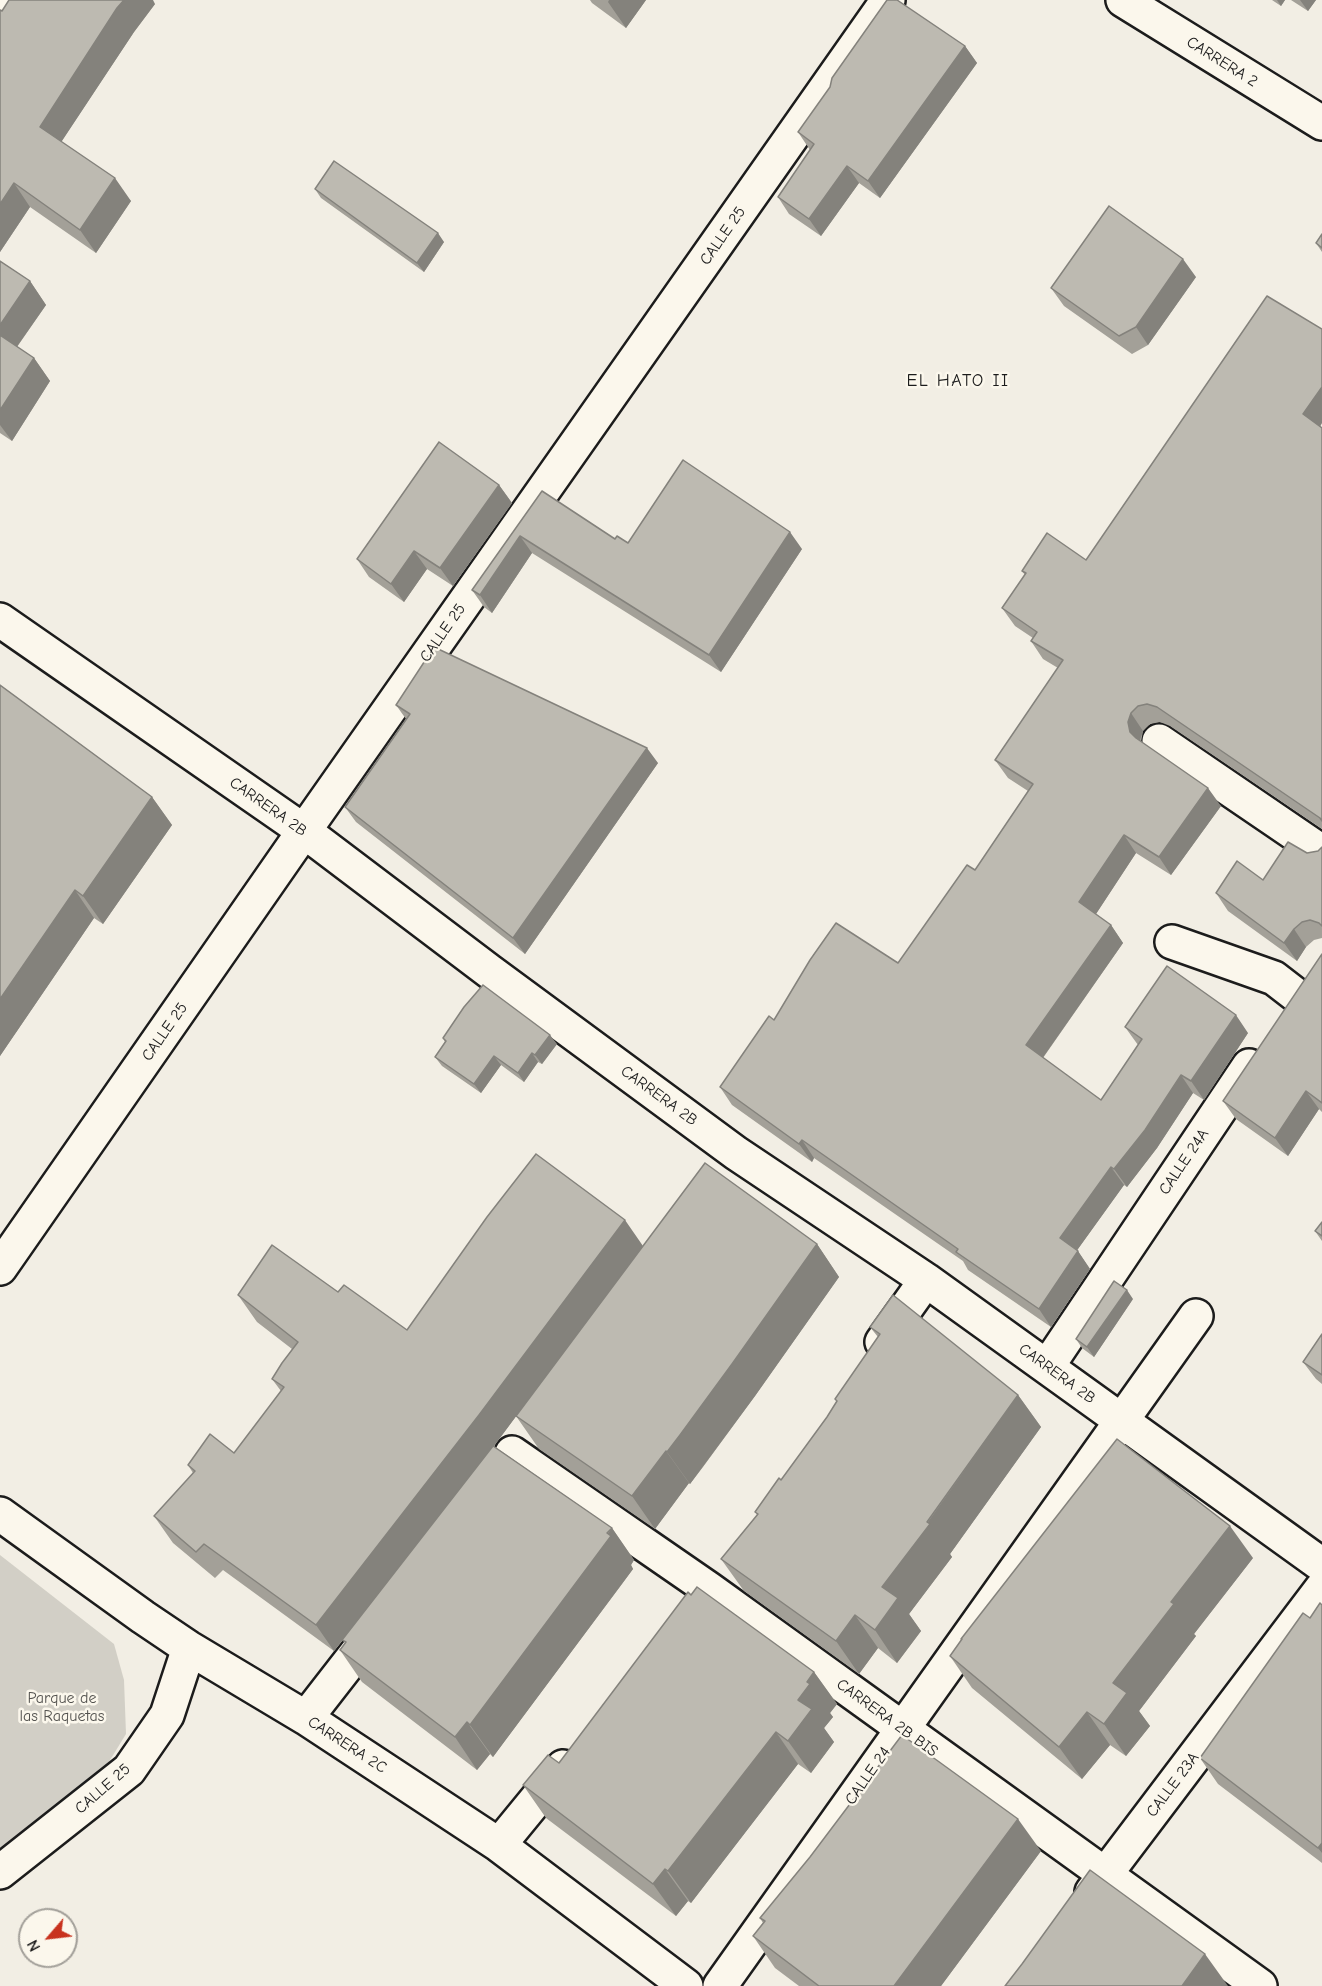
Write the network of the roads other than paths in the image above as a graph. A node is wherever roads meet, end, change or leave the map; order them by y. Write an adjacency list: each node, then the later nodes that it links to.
1 (4, 0): 4 (street)
2 (888, 0): 8 (street, CALLE 25)
3 (1123, 0): 5 (street, CARRERA 2)
4 (0, 6)
5 (1322, 123)
6 (0, 621): 8 (street, CARRERA 2B)
7 (1159, 741): 9 (street)
8 (304, 831): 13 (street, CALLE 25); 14 (street, CARRERA 2B)
9 (1322, 852)
10 (1172, 942): 11 (street)
11 (1316, 967)
12 (1263, 1044): 17 (street, CALLE 24A)
13 (0, 1268)
14 (926, 1280): 16 (street); 17 (street, CARRERA 2B)
15 (1196, 1316): 18 (street, CALLE 24)
16 (865, 1367)
17 (1047, 1367): 18 (street, CARRERA 2B)
18 (1122, 1421): 22 (street, CARRERA 2B); 28 (street, CALLE 24)
19 (533, 1425): 24 (street, CARRERA 2B BIS)
20 (0, 1514): 26 (street, CARRERA 2C)
21 (729, 1560): 24 (street)
22 (1322, 1565)
23 (1322, 1588): 32 (street, CALLE 23A)
24 (701, 1599): 28 (street, CARRERA 2B BIS)
25 (394, 1604): 27 (street)
26 (189, 1648): 27 (street, CARRERA 2C); 31 (street, CALLE 25)
27 (306, 1718): 30 (street, CARRERA 2C)
28 (902, 1728): 32 (street, CARRERA 2B BIS); 35 (street, CALLE 24)
29 (581, 1745): 30 (street)
30 (499, 1845): 34 (street, CARRERA 2C)
31 (0, 1872)
32 (1105, 1875): 33 (street, CALLE 23A); 36 (street, CARRERA 2B BIS)
33 (1073, 1921)
34 (686, 1986)
35 (720, 1986)
36 (1260, 1986)

